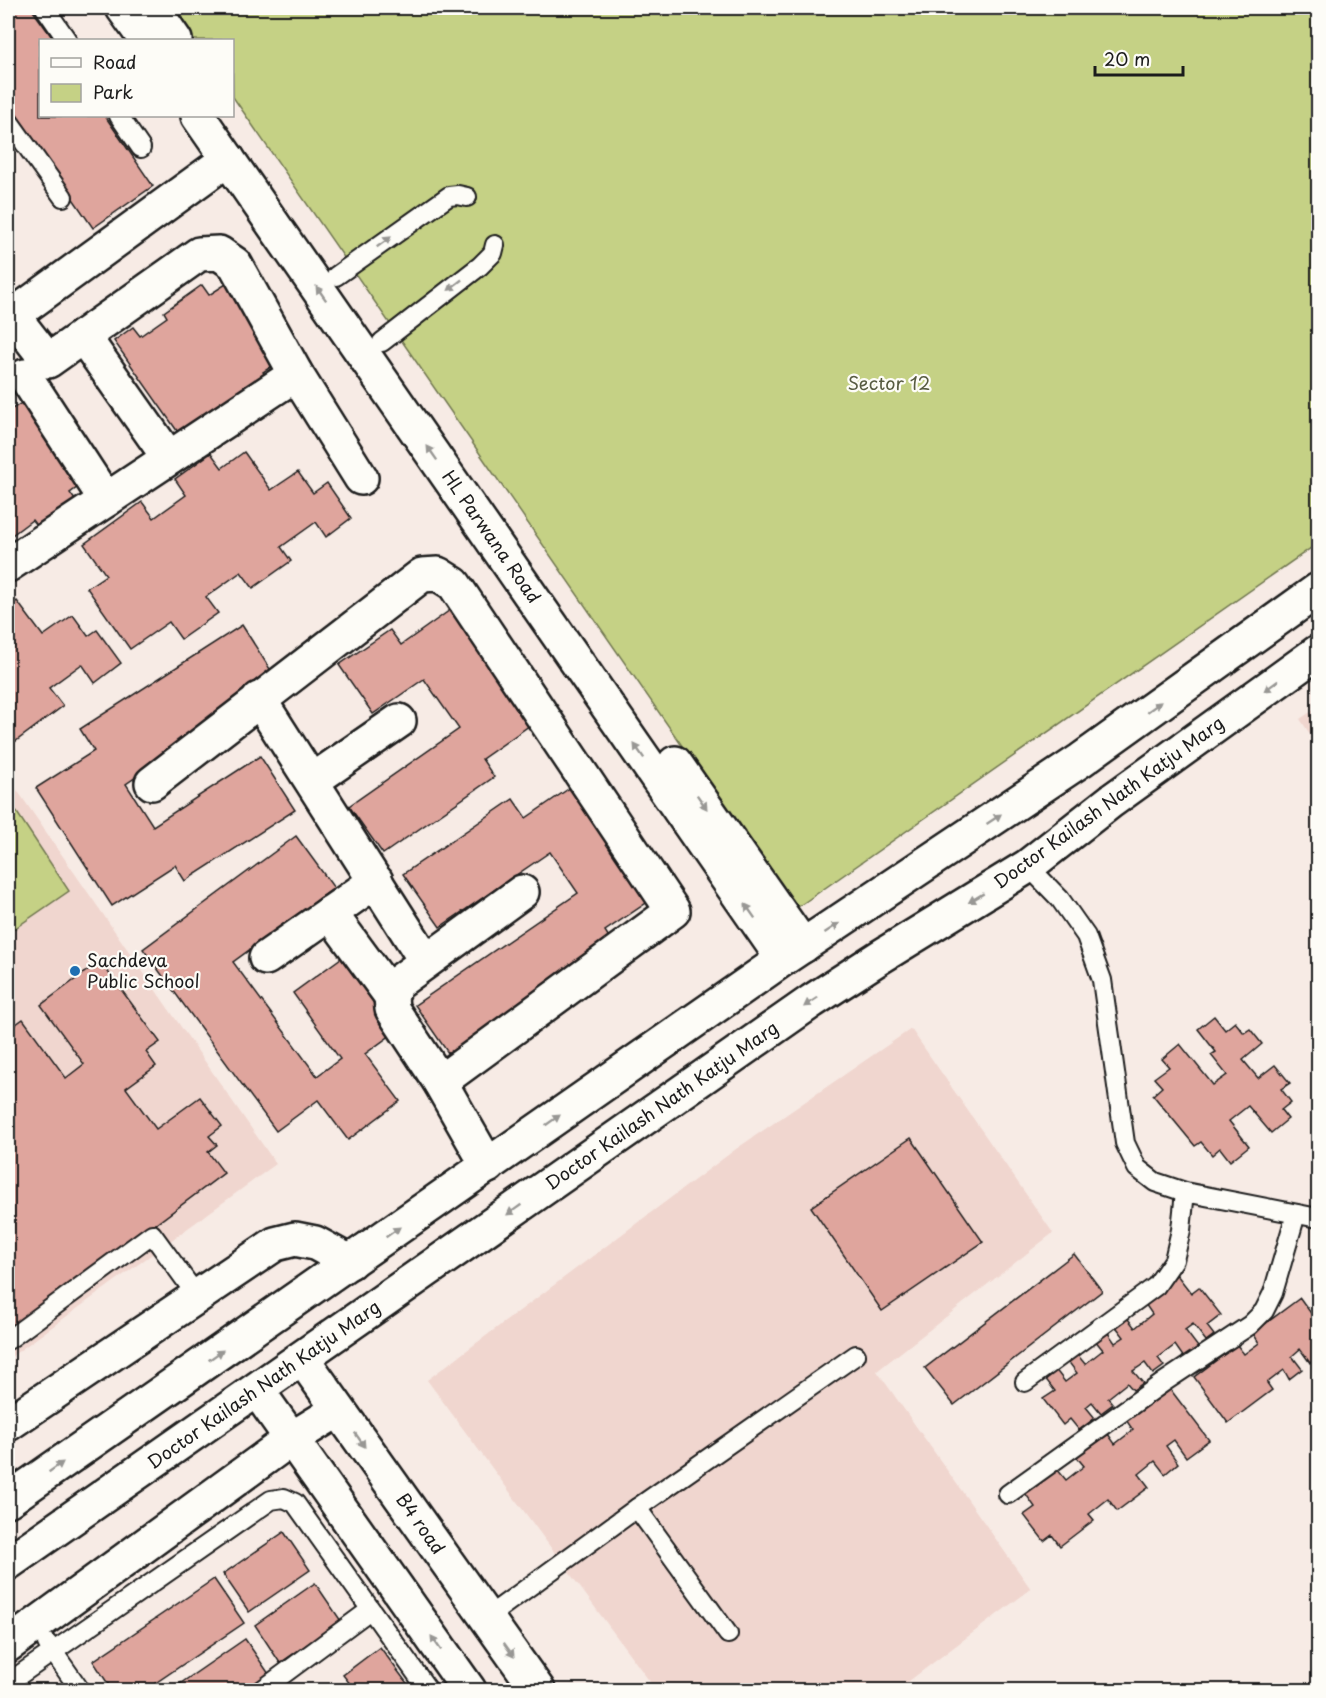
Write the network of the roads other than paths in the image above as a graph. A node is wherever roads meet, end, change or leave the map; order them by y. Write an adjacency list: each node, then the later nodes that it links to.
1 (45, 8): 4 (lane)
2 (123, 8): 5 (street)
3 (153, 8): 6 (street)
4 (66, 39)
5 (145, 39)
6 (174, 39)
7 (120, 117): 11 (lane)
8 (199, 117): 12 (street, HL Parwana Road)
9 (226, 117): 16 (street)
10 (8, 120): 13 (lane)
11 (141, 148)
12 (228, 159): 17 (street); 38 (street, HL Parwana Road, one-way to 12)
13 (63, 197)
14 (467, 197): 16 (lane, one-way to 14)
15 (495, 244): 19 (lane, one-way to 19)
16 (336, 276): 19 (street)
17 (10, 318): 21 (street)
18 (83, 336): 20 (street); 21 (street); 22 (street)
19 (382, 342): 38 (street, one-way to 38)
20 (296, 374): 22 (street); 23 (street)
21 (27, 375): 24 (street)
22 (169, 458): 24 (street)
23 (360, 478)
24 (106, 500): 25 (street)
25 (8, 565)
26 (1318, 590): 30 (street, one-way to 26)
27 (1318, 652): 33 (street, Doctor Kailash Nath Katju Marg, one-way to 33)
28 (259, 699): 31 (street); 32 (street); 42 (street)
29 (399, 721): 31 (street)
30 (1080, 760): 33 (street); 38 (street, one-way to 30)
31 (312, 781): 35 (street)
32 (152, 783)
33 (1111, 801): 34 (street, Doctor Kailash Nath Katju Marg)
34 (1028, 866): 44 (lane); 51 (street, Doctor Kailash Nath Katju Marg, one-way to 51)
35 (376, 881): 37 (street); 40 (street)
36 (522, 892): 40 (street)
37 (330, 913): 39 (street); 41 (street)
38 (793, 953): 43 (street, one-way to 38)
39 (266, 958)
40 (426, 961): 41 (street)
41 (391, 996): 42 (street)
42 (440, 1082): 43 (street)
43 (488, 1166): 47 (street, one-way to 43)
44 (1185, 1192): 45 (lane); 52 (lane)
45 (1296, 1214): 46 (lane); 57 (lane)
46 (1318, 1218)
47 (350, 1262): 48 (street); 58 (street, one-way to 47)
48 (197, 1296): 49 (lane); 55 (street)
49 (8, 1340)
50 (856, 1355): 59 (lane)
51 (302, 1358): 53 (street, Doctor Kailash Nath Katju Marg); 54 (street, B4 road)
52 (1025, 1382)
53 (257, 1390): 56 (street); 60 (street, Doctor Kailash Nath Katju Marg)
54 (338, 1410): 56 (street); 62 (street, B4 road, one-way to 62)
55 (8, 1424)
56 (291, 1439): 63 (street); 71 (street, one-way to 56)
57 (1008, 1494)
58 (8, 1500)
59 (637, 1508): 62 (lane); 64 (lane)
60 (8, 1563)
61 (370, 1610): 66 (lane); 69 (lane); 70 (lane)
62 (486, 1618): 72 (street, B4 road, one-way to 72)
63 (35, 1625): 65 (street); 66 (lane)
64 (728, 1634)
65 (8, 1645)
66 (53, 1652): 67 (lane); 68 (lane)
67 (8, 1683)
68 (80, 1690)
69 (262, 1690)
70 (428, 1690)
71 (469, 1690)
72 (538, 1690)

